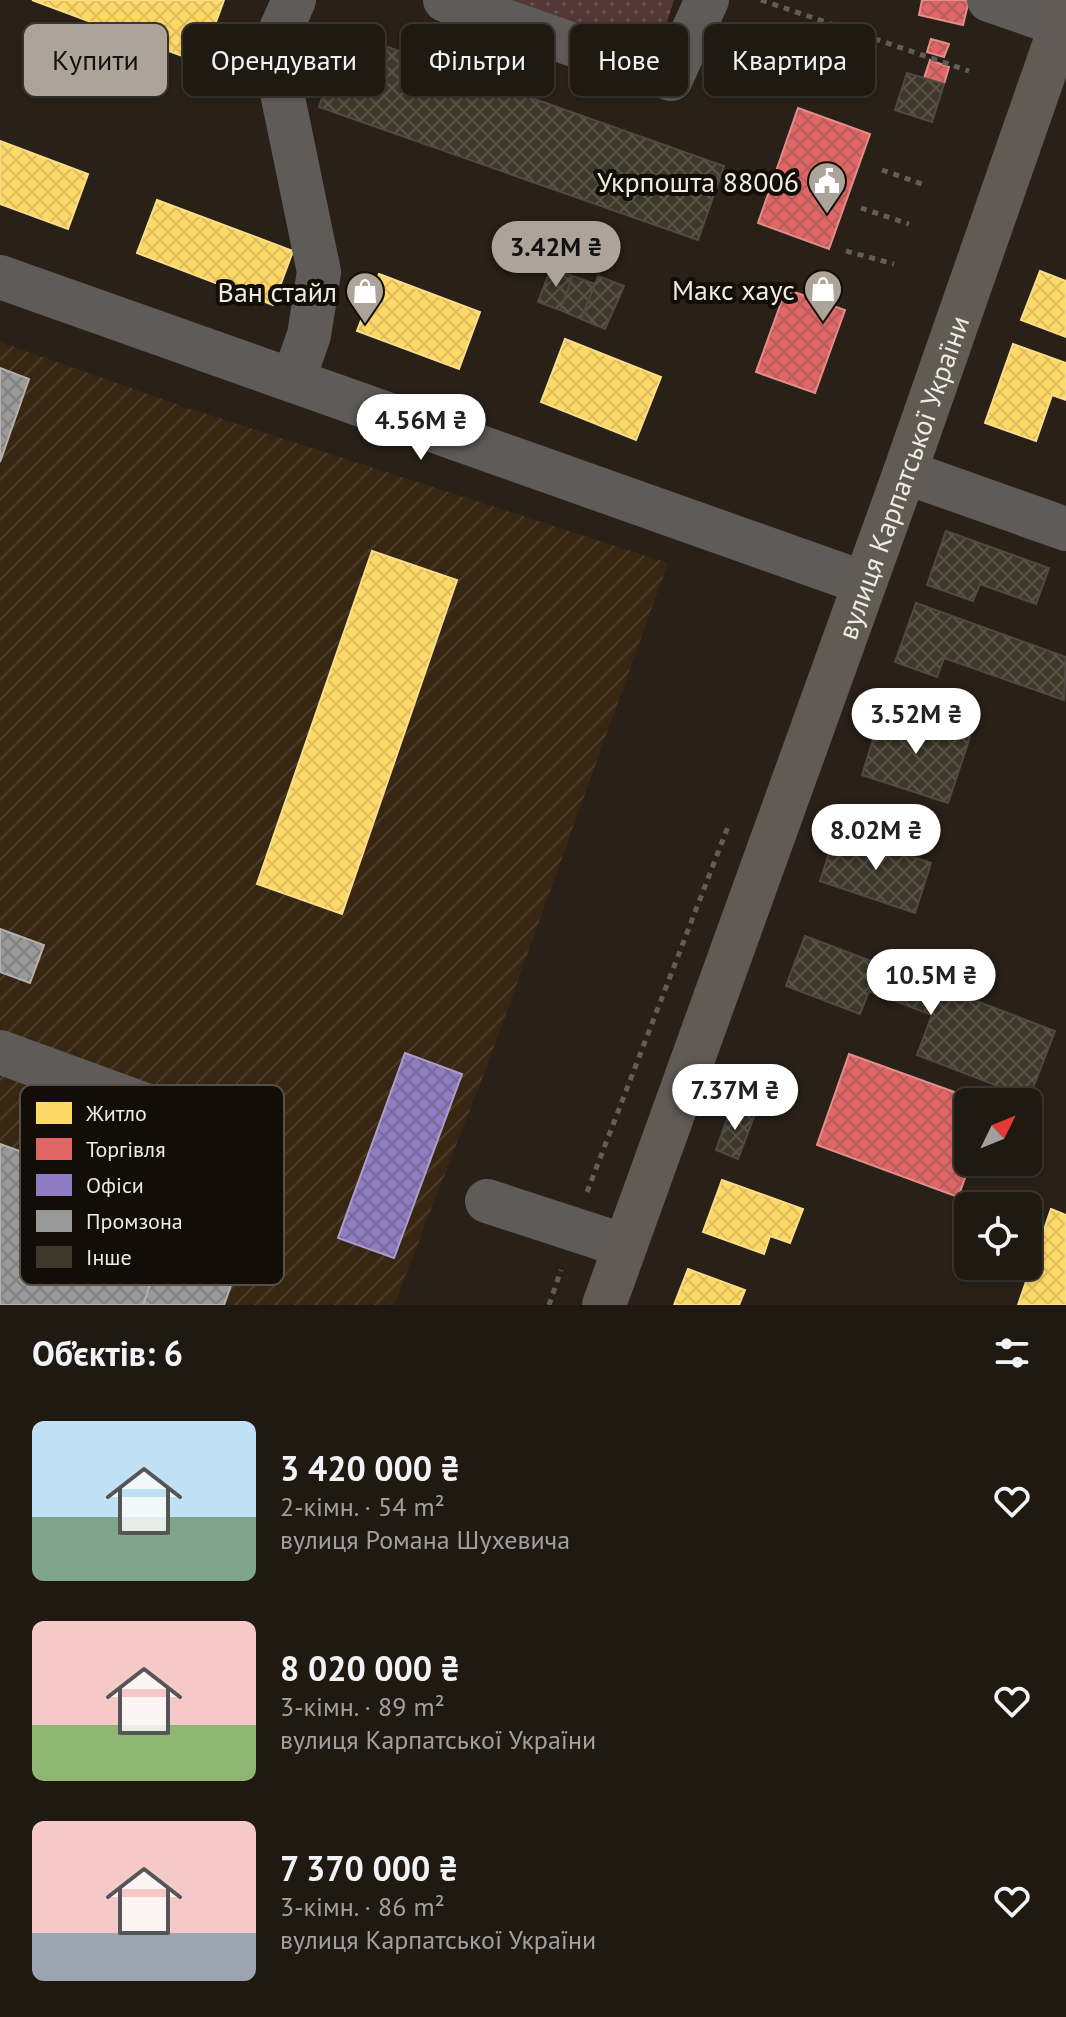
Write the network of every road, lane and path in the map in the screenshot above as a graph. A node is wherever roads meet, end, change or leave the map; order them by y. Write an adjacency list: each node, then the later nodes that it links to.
1 (294, 0): 15 (street)
2 (445, 0): 3 (street)
3 (707, 0)
4 (761, 0): 7 (path)
5 (989, 0): 6 (street)
6 (1063, 18): 16 (main road, вулиця Карпатської України)
7 (969, 71)
8 (882, 170): 9 (path)
9 (925, 185)
10 (861, 208): 11 (path)
11 (909, 224)
12 (846, 251): 13 (path)
13 (894, 264)
14 (0, 277): 15 (street)
15 (293, 381): 18 (street)
16 (905, 472): 17 (street); 18 (main road, вулиця Карпатської України)
17 (1066, 529)
18 (864, 583): 24 (main road, вулиця Карпатської України)
19 (729, 823): 22 (path)
20 (0, 1052): 21 (street)
21 (90, 1085)
22 (596, 1165)
23 (487, 1201): 24 (street)
24 (625, 1246): 25 (main road, вулиця Карпатської України)
25 (604, 1305)

